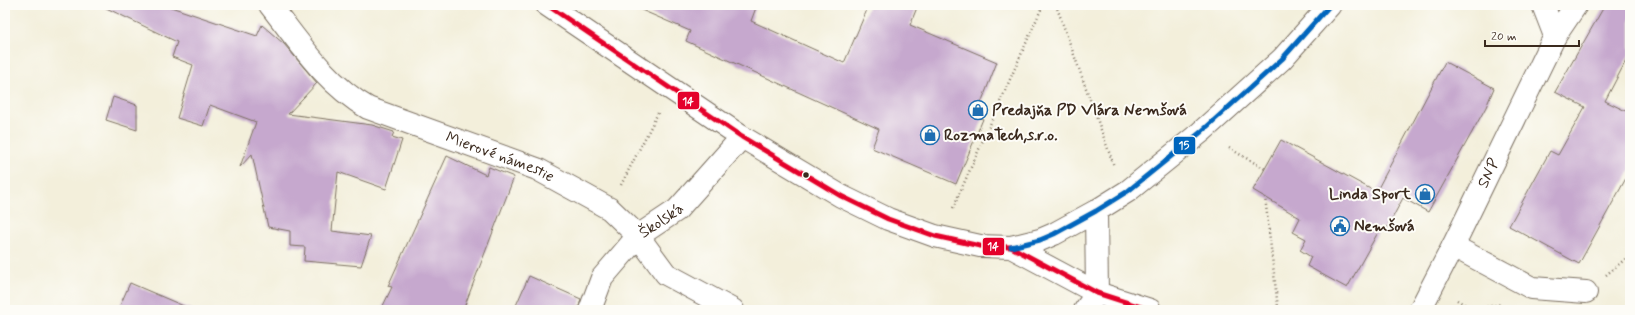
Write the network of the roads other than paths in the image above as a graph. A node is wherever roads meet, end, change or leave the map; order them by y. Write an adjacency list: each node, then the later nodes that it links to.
1 (270, 5): 9 (street, Mierové námestie)
2 (547, 5): 7 (street)
3 (1330, 5): 8 (street)
4 (1543, 5): 6 (street)
5 (1576, 5): 6 (street, SNP)
6 (1556, 36): 10 (street, SNP)
7 (742, 137): 9 (street, Školská); 11 (street)
8 (1096, 211): 11 (street); 13 (street)
9 (638, 236): 14 (street, Školská); 15 (street, Mierové námestie)
10 (1453, 246): 12 (street); 17 (street, SNP)
11 (1011, 247): 13 (street)
12 (1586, 292)
13 (1091, 301): 16 (street)
14 (590, 310)
15 (733, 310)
16 (1150, 310)
17 (1420, 310)

